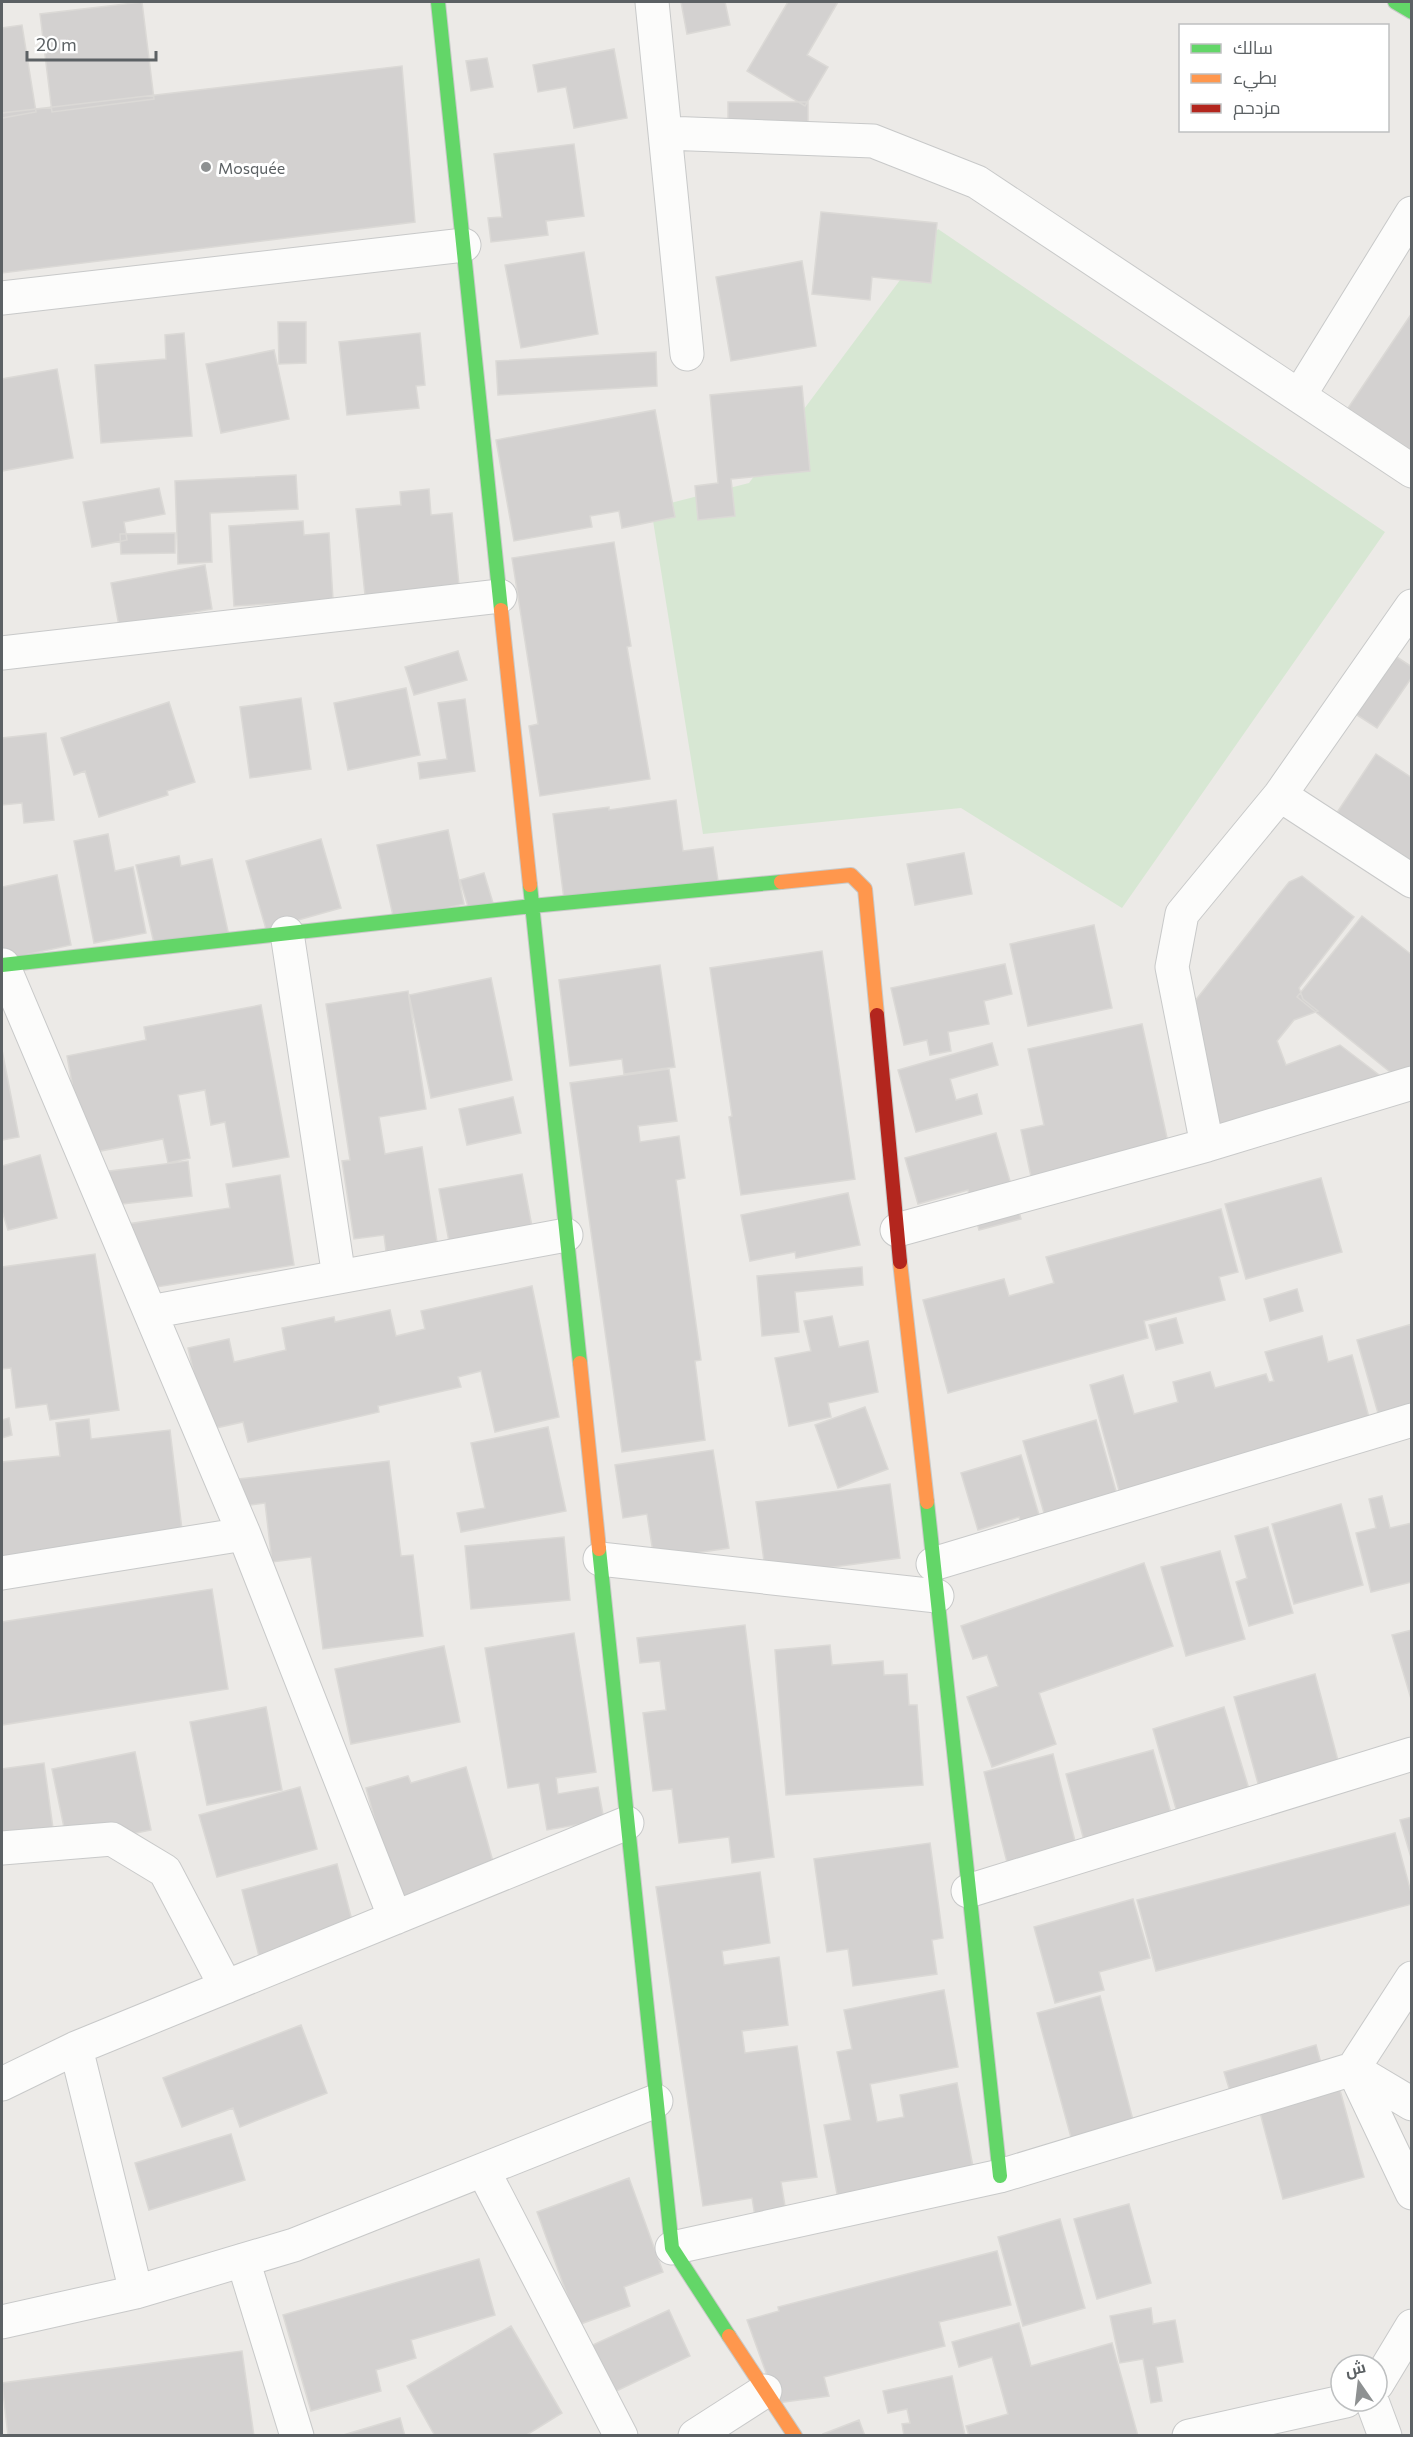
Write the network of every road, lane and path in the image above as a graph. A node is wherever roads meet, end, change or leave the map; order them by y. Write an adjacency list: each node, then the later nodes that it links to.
1 (438, 2): 7 (street)
2 (652, 2): 5 (street)
3 (1395, 2): 4 (street)
4 (1412, 12)
5 (665, 133): 9 (street); 10 (street)
6 (1412, 213): 10 (street)
7 (464, 244): 8 (street); 12 (street)
8 (2, 298)
9 (687, 354)
10 (1299, 396): 11 (street)
11 (1412, 471)
12 (500, 596): 14 (street); 17 (street)
13 (1412, 606): 15 (street)
14 (2, 653)
15 (1280, 795): 16 (street); 21 (street)
16 (1412, 881)
17 (532, 906): 18 (street); 22 (street); 23 (street)
18 (287, 933): 19 (street); 24 (street)
19 (2, 965): 25 (street)
20 (1412, 1083): 21 (street)
21 (1207, 1145): 22 (street)
22 (897, 1230): 29 (street)
23 (566, 1235): 24 (street); 28 (street)
24 (339, 1277): 25 (street)
25 (150, 1312): 27 (street)
26 (1412, 1420): 29 (street)
27 (244, 1534): 30 (street); 36 (street)
28 (600, 1559): 31 (street); 33 (street)
29 (933, 1564): 31 (street)
30 (2, 1573)
31 (937, 1596): 35 (street)
32 (1412, 1754): 35 (street)
33 (627, 1823): 36 (street); 42 (street)
34 (2, 1848): 38 (street)
35 (968, 1892): 45 (street)
36 (395, 1918): 38 (street)
37 (1412, 1978): 40 (street)
38 (226, 1987): 39 (street)
39 (75, 2048): 41 (street); 49 (street)
40 (1353, 2068): 43 (street); 45 (street); 46 (street)
41 (2, 2084)
42 (656, 2101): 44 (street); 47 (street)
43 (1412, 2104)
44 (483, 2170): 48 (street); 58 (street)
45 (1000, 2176): 47 (street)
46 (1412, 2193)
47 (672, 2248): 53 (street)
48 (243, 2260): 49 (street); 57 (street)
49 (136, 2292): 50 (street)
50 (2, 2322)
51 (1412, 2326): 52 (street)
52 (1389, 2364)
53 (765, 2391): 59 (street); 60 (street)
54 (1329, 2405): 56 (street)
55 (1376, 2413): 61 (street)
56 (1193, 2435)
57 (297, 2436)
58 (621, 2436)
59 (695, 2436)
60 (795, 2436)
61 (1385, 2436)

